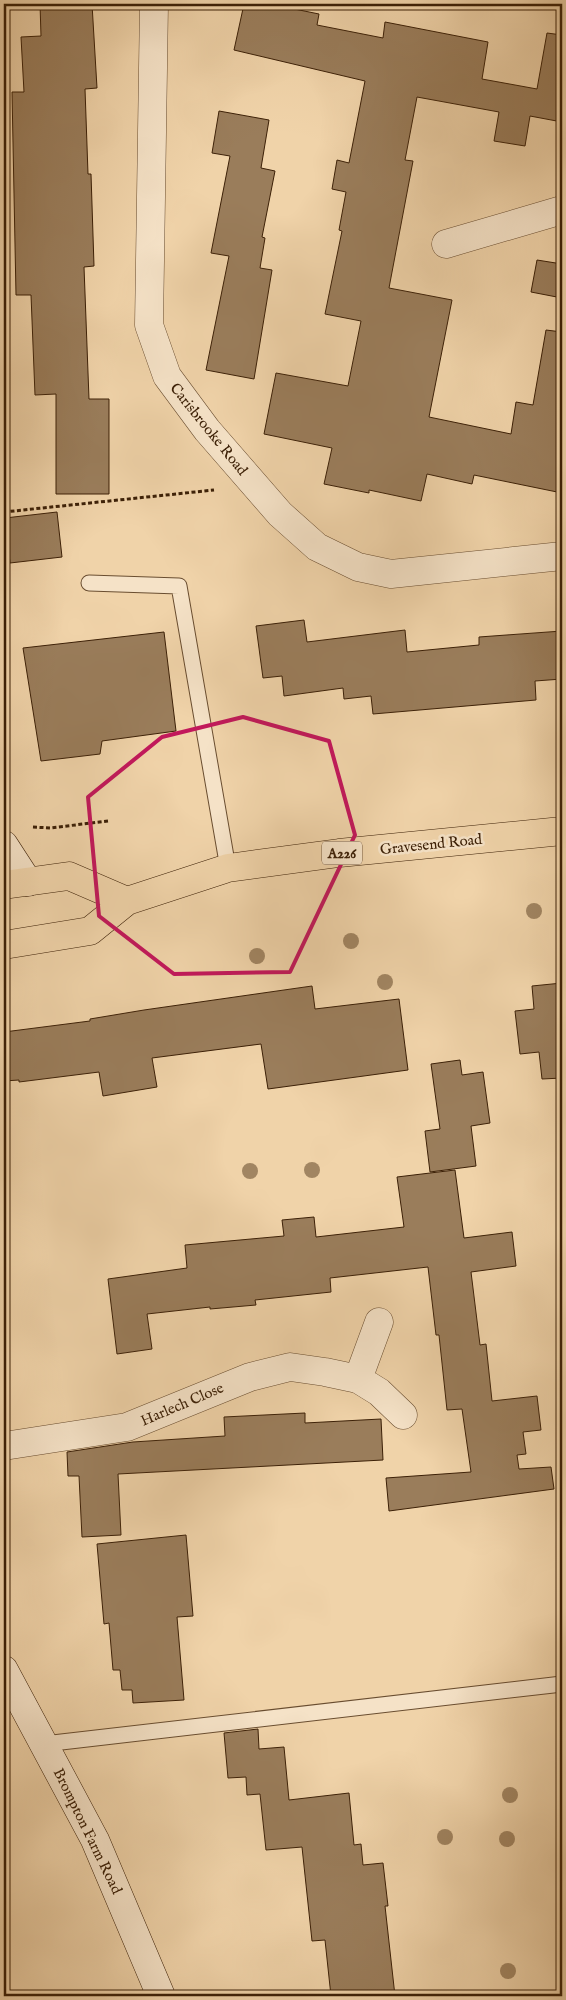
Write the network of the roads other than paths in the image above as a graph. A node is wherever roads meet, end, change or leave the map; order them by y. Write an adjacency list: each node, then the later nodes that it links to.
1 (154, 4): 4 (street, Carisbrooke Road)
2 (562, 210): 3 (street)
3 (446, 244)
4 (562, 556)
5 (89, 584): 8 (lane)
6 (562, 831): 8 (main road, Gravesend Road / A226)
7 (4, 845): 9 (street)
8 (228, 868): 10 (main road, Gravesend Road / A226)
9 (16, 884): 10 (main road)
10 (127, 901): 11 (main road, Gravesend Road / A226)
11 (4, 945)
12 (379, 1322): 13 (street)
13 (358, 1380): 14 (street, Harlech Close); 15 (street, Harlech Close)
14 (403, 1415)
15 (4, 1446)
16 (4, 1670): 18 (street, Brompton Farm Road)
17 (562, 1684): 18 (lane)
18 (44, 1744): 19 (street, Brompton Farm Road)
19 (161, 1996)

